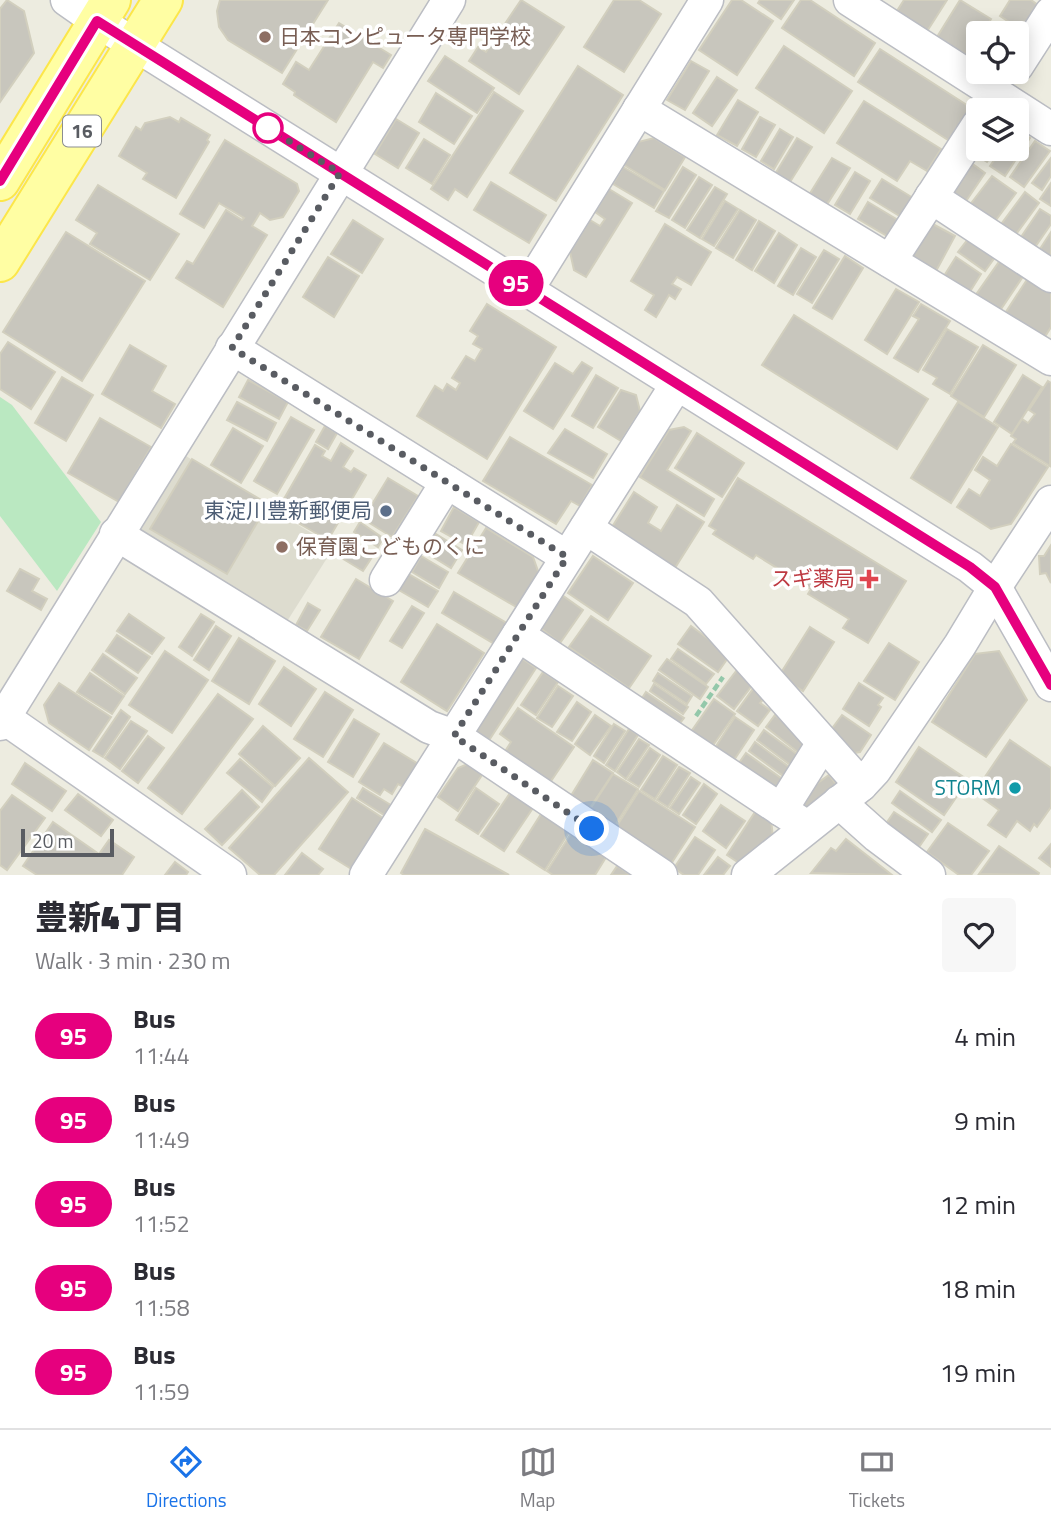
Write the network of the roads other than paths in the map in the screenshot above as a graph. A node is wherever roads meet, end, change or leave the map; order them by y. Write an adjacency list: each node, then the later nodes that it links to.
1 (163, 0): 7 (main road, 16)
2 (449, 0): 13 (street)
3 (706, 0): 10 (street)
4 (850, 0): 9 (street)
5 (92, 7): 7 (street); 14 (main road, 16)
6 (1051, 13): 8 (street)
7 (135, 45): 13 (street); 17 (main road, 16)
8 (1029, 47)
9 (999, 92): 11 (street)
10 (639, 109): 16 (street); 19 (street)
11 (1051, 129)
12 (966, 143): 15 (street)
13 (340, 173): 19 (street); 20 (street)
14 (0, 181)
15 (931, 197): 16 (street); 18 (street)
16 (890, 261): 21 (street)
17 (0, 262)
18 (1051, 276)
19 (527, 290): 22 (street)
20 (232, 348): 23 (street); 26 (street)
21 (1051, 359)
22 (677, 384): 25 (street); 29 (street)
23 (447, 482): 27 (street); 28 (street)
24 (1051, 502): 29 (street)
25 (586, 528): 27 (street); 34 (street)
26 (116, 534): 32 (street); 33 (street)
27 (567, 557): 30 (street)
28 (386, 580)
29 (995, 587): 31 (street); 35 (street)
30 (518, 635): 33 (street); 36 (street)
31 (1051, 685)
32 (1, 719): 38 (street)
33 (454, 736): 39 (street); 40 (street)
34 (824, 743): 35 (street); 36 (street)
35 (850, 793): 37 (street); 42 (street)
36 (780, 810): 37 (street)
37 (807, 827): 41 (street)
38 (230, 875)
39 (366, 875)
40 (661, 875)
41 (748, 875)
42 (929, 875)

